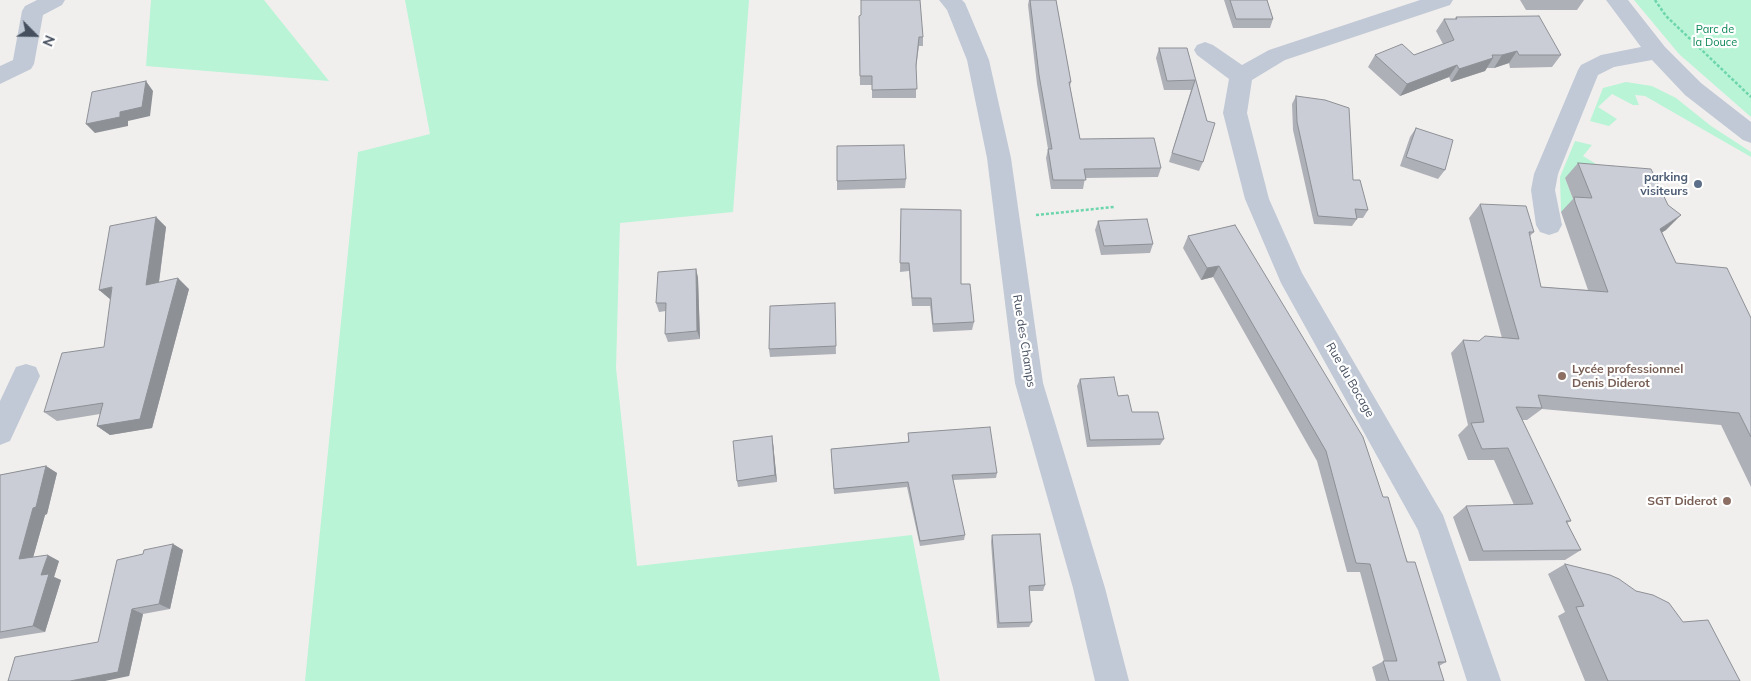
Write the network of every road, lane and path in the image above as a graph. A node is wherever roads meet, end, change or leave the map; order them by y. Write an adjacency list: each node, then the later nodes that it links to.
1 (54, 0): 8 (street)
2 (950, 0): 17 (street, Rue des Champs)
3 (1442, 0): 9 (street)
4 (1617, 0): 7 (street)
5 (1655, 0): 10 (path)
6 (1205, 50): 9 (street)
7 (1657, 52): 11 (street); 14 (street)
8 (0, 76)
9 (1241, 76): 18 (street, Rue du Bocage)
10 (1751, 97)
11 (1751, 134)
12 (1114, 208): 13 (path)
13 (1045, 214)
14 (1549, 225)
15 (26, 376): 16 (street)
16 (0, 432)
17 (1112, 681)
18 (1484, 681)

